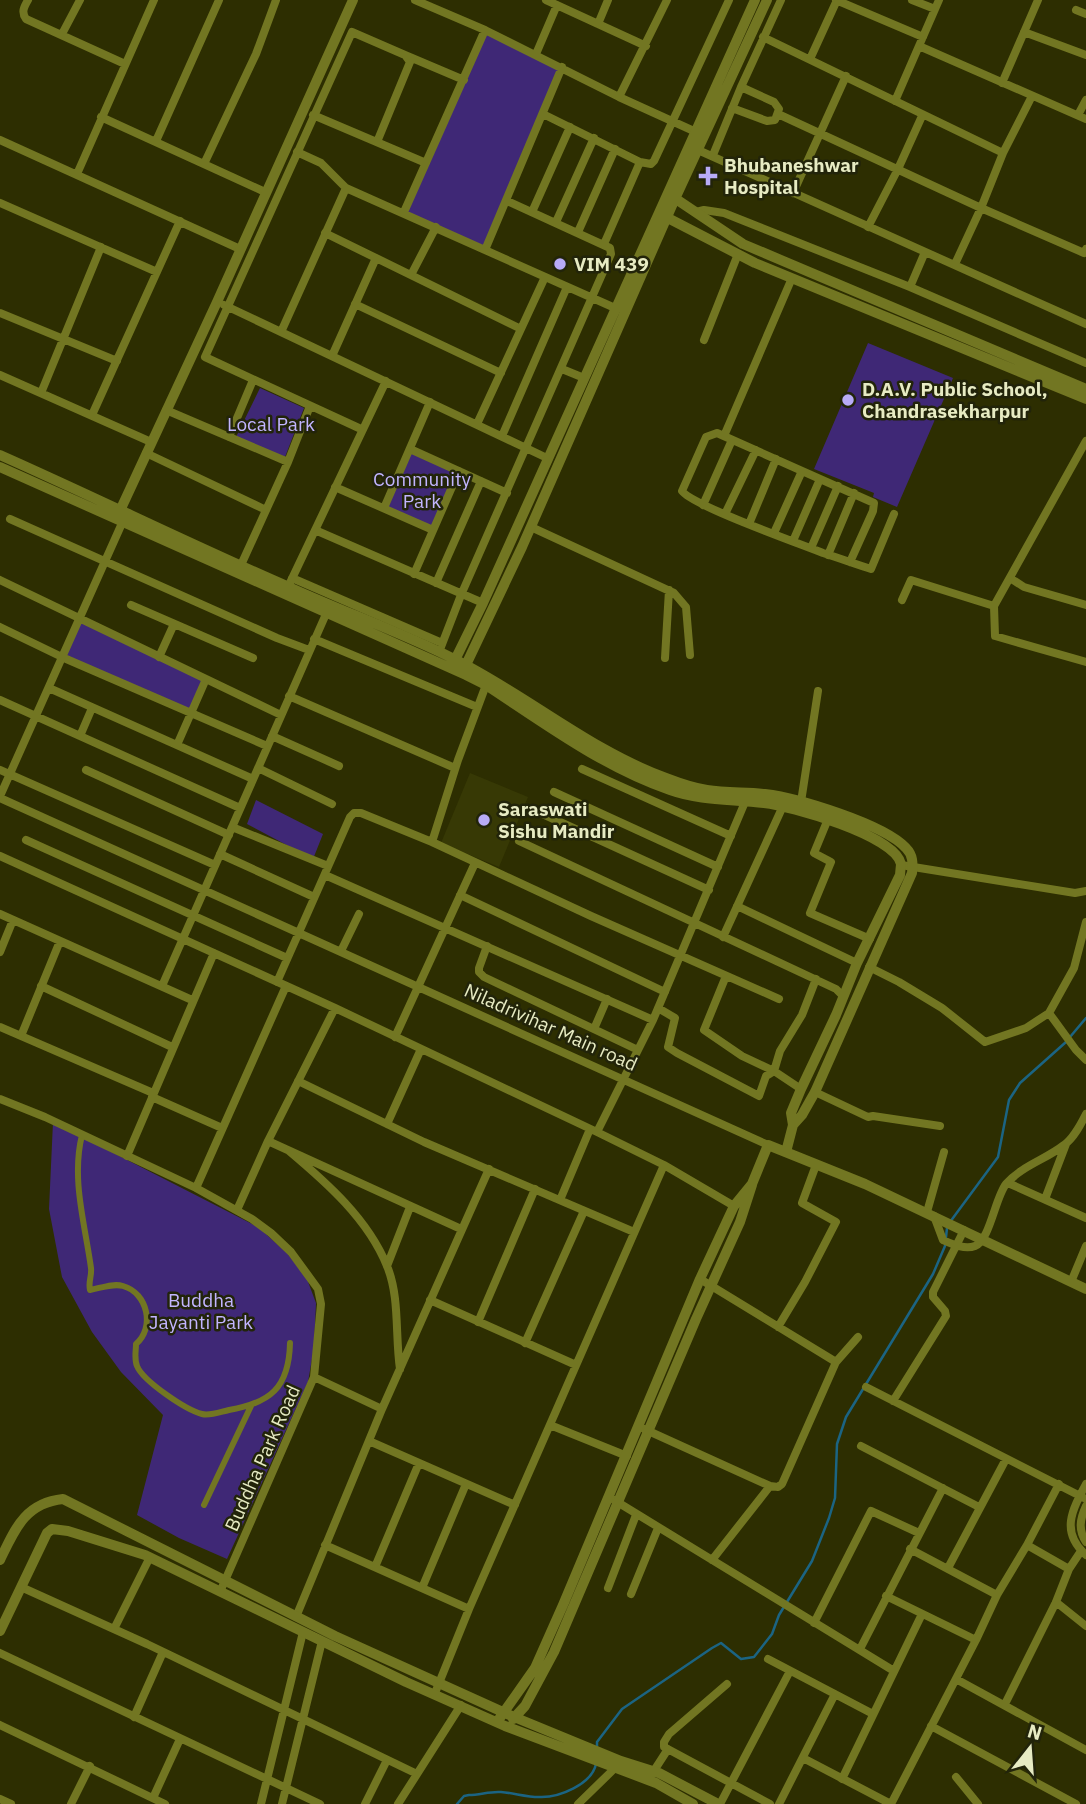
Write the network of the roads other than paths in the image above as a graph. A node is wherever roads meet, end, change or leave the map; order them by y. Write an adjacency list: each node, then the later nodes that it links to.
1 (28, 0): 27 (street)
2 (80, 0): 27 (street)
3 (154, 0): 36 (street)
4 (219, 0): 60 (street)
5 (276, 0): 70 (street)
6 (353, 0): 47 (street)
7 (415, 0): 19 (street)
8 (546, 0): 20 (street)
9 (608, 0): 24 (street)
10 (667, 0): 30 (street)
11 (729, 0): 54 (street)
12 (755, 0): 56 (street)
13 (767, 0): 64 (street)
14 (781, 0): 28 (street)
15 (836, 0): 29 (street); 35 (street)
16 (912, 0): 21 (street)
17 (939, 0): 21 (street)
18 (1038, 0): 26 (street)
19 (425, 2): 25 (street)
20 (556, 5): 24 (street); 32 (street)
21 (935, 9): 29 (street)
22 (1076, 10): 23 (street)
23 (1086, 14)
24 (598, 24): 30 (street)
25 (485, 30): 32 (street); 39 (street)
26 (1024, 32): 34 (street); 40 (street)
27 (62, 34): 36 (street)
28 (763, 37): 35 (street); 41 (street)
29 (923, 37): 31 (street)
30 (646, 46): 43 (street)
31 (919, 46): 40 (street); 45 (street)
32 (536, 54): 37 (street)
33 (405, 55): 39 (street); 50 (street); 61 (street)
34 (1086, 55)
35 (810, 59): 38 (street)
36 (125, 64): 52 (street)
37 (562, 67): 43 (street); 48 (street)
38 (846, 76): 45 (street); 57 (street)
39 (464, 80): 69 (street)
40 (1002, 83): 42 (street)
41 (741, 87): 46 (street); 49 (street)
42 (1032, 96): 53 (street); 66 (street)
43 (619, 97): 54 (street)
44 (1086, 100): 53 (street)
45 (895, 102): 51 (street)
46 (732, 107): 49 (street); 67 (street)
47 (303, 111): 50 (street); 62 (street)
48 (543, 114): 55 (street); 78 (street)
49 (778, 114): 57 (street)
50 (316, 116): 61 (street); 65 (street)
51 (922, 116): 66 (street); 71 (street)
52 (101, 117): 60 (street); 72 (street)
53 (1082, 117)
54 (673, 123): 56 (street); 68 (street)
55 (570, 127): 58 (street); 82 (street)
56 (696, 132): 76 (street)
57 (820, 134): 71 (street); 75 (street)
58 (594, 138): 63 (street); 86 (street)
59 (0, 140): 72 (street)
60 (156, 141): 70 (street)
61 (377, 142): 69 (street)
62 (286, 147): 65 (street); 74 (street)
63 (614, 149): 68 (street); 89 (street)
64 (698, 150): 67 (street); 77 (street)
65 (299, 153): 73 (street); 107 (street)
66 (1003, 153): 80 (street)
67 (713, 155): 75 (street)
68 (640, 162): 91 (street)
69 (426, 163): 81 (street)
70 (204, 164): 74 (street)
71 (898, 169): 80 (street); 88 (street)
72 (77, 174): 85 (street)
73 (346, 188): 81 (street); 90 (street)
74 (265, 192): 93 (street)
75 (793, 193): 88 (street)
76 (667, 194): 77 (street); 84 (street)
77 (677, 199): 83 (street); 84 (street)
78 (507, 201): 82 (street); 94 (street)
79 (0, 203): 92 (street)
80 (981, 208): 96 (street); 99 (street)
81 (404, 212): 87 (street)
82 (533, 212): 86 (street)
83 (696, 212): 105 (street); 127 (street)
84 (663, 216): 97 (street); 109 (street); 115 (street)
85 (180, 221): 93 (street); 100 (street)
86 (556, 222): 89 (street)
87 (436, 227): 94 (street); 101 (street)
88 (868, 227): 95 (street)
89 (578, 232): 91 (street)
90 (325, 233): 98 (street); 114 (street)
91 (604, 244): 106 (street)
92 (101, 247): 100 (street); 116 (street)
93 (240, 249): 107 (street)
94 (485, 250): 102 (street)
95 (925, 252): 99 (street); 105 (street)
96 (1085, 252)
97 (738, 254): 103 (street); 117 (street)
98 (376, 258): 101 (street); 108 (street)
99 (955, 264): 111 (street)
100 (157, 272): 119 (street)
101 (411, 275): 112 (street)
102 (545, 277): 104 (street); 112 (street)
103 (792, 278): 129 (street); 138 (street)
104 (567, 287): 106 (street); 136 (street)
105 (910, 287): 120 (street)
106 (593, 299): 109 (street); 121 (street)
107 (222, 304): 114 (street); 125 (street); 132 (street)
108 (355, 304): 118 (street); 122 (street)
109 (615, 308): 113 (street)
110 (0, 313): 116 (street)
111 (1086, 324)
112 (521, 329): 122 (street)
113 (605, 330): 115 (street); 124 (street)
114 (281, 332): 118 (street)
115 (616, 335): 166 (street)
116 (63, 339): 119 (street); 128 (street)
117 (704, 340)
118 (332, 356): 126 (street)
119 (117, 361): 133 (street)
120 (1086, 363)
121 (562, 369): 124 (street); 141 (street)
122 (500, 373): 134 (street)
123 (0, 375): 128 (street)
124 (584, 378): 146 (street)
125 (253, 380): 131 (street); 137 (street)
126 (386, 381): 130 (street); 135 (street)
127 (1086, 389)
128 (41, 393): 133 (street)
129 (1086, 399)
130 (430, 402): 134 (street); 142 (street)
131 (310, 406): 135 (street); 148 (street)
132 (166, 410): 137 (street); 140 (street)
133 (92, 415): 140 (street)
134 (477, 424): 136 (street)
135 (361, 429): 155 (street)
136 (502, 436): 141 (street)
137 (229, 437): 148 (street)
138 (728, 438): 143 (street); 158 (street); 158 (street)
139 (1086, 441): 177 (street)
140 (151, 442): 144 (street)
141 (527, 448): 146 (street); 156 (street)
142 (410, 449): 150 (street); 159 (street)
143 (756, 450): 147 (street); 161 (street)
144 (146, 453): 160 (street); 163 (street)
145 (0, 455): 163 (street)
146 (547, 458): 185 (street)
147 (776, 459): 151 (street); 165 (street)
148 (288, 462): 160 (street)
149 (0, 467): 163 (street)
150 (459, 471): 153 (street); 168 (street)
151 (802, 471): 152 (street); 169 (street)
152 (820, 479): 154 (street); 170 (street)
153 (481, 481): 156 (street); 180 (street)
154 (838, 486): 157 (street); 171 (street)
155 (335, 487): 159 (street); 167 (street)
156 (507, 493): 182 (street)
157 (855, 493): 172 (street); 174 (street)
158 (703, 505): 161 (street)
159 (384, 508): 168 (street)
160 (265, 510): 175 (street)
161 (725, 514): 165 (street)
162 (894, 514): 174 (street)
163 (120, 516): 173 (street); 175 (street); 183 (street)
164 (10, 519): 173 (street)
165 (749, 524): 169 (street)
166 (531, 527): 181 (street); 203 (street)
167 (315, 530): 176 (street); 179 (street)
168 (433, 530): 176 (street)
169 (774, 533): 170 (street)
170 (793, 541): 171 (street)
171 (811, 548): 172 (street)
172 (828, 555): 174 (street)
173 (106, 562): 190 (street); 195 (street)
174 (850, 562)
175 (241, 565): 179 (street)
176 (414, 574): 180 (street)
177 (1010, 578): 187 (street); 188 (street)
178 (0, 580): 190 (street)
179 (290, 583): 183 (street); 194 (street)
180 (436, 583): 182 (street)
181 (669, 590): 196 (street); 200 (street)
182 (461, 595): 185 (street); 194 (street)
183 (305, 600): 189 (street); 194 (street)
184 (902, 600): 188 (street)
185 (483, 603): 202 (street)
186 (131, 605): 191 (street)
187 (1086, 605)
188 (994, 607): 201 (street)
189 (326, 614): 193 (street); 202 (street)
190 (81, 619): 197 (street); 198 (street)
191 (174, 624): 198 (street); 199 (street)
192 (0, 627): 197 (street)
193 (314, 639): 195 (street); 210 (street)
194 (441, 647): 202 (street)
195 (309, 650): 208 (street)
196 (690, 655)
197 (64, 657): 206 (street); 212 (street)
198 (159, 657): 204 (street)
199 (253, 658)
200 (665, 659)
201 (1086, 662)
202 (453, 664): 203 (street)
203 (464, 669): 205 (street); 230 (street)
204 (206, 679): 212 (street); 213 (street)
205 (486, 685): 210 (street); 229 (street)
206 (50, 688): 211 (street); 214 (street)
207 (818, 691): 230 (street)
208 (289, 696): 213 (street); 221 (street)
209 (0, 700): 214 (street)
210 (477, 707): 221 (street)
211 (92, 708): 215 (street); 217 (street)
212 (191, 712): 217 (street); 218 (street)
213 (281, 715): 216 (street)
214 (36, 717): 215 (street); 225 (street)
215 (80, 736): 233 (street)
216 (272, 736): 218 (street); 219 (street)
217 (177, 745): 226 (street)
218 (267, 746): 220 (street)
219 (340, 766)
220 (258, 768): 226 (street); 231 (street)
221 (455, 768): 240 (street)
222 (582, 769): 237 (street)
223 (0, 770): 225 (street)
224 (86, 770): 236 (street)
225 (10, 774): 228 (street); 244 (street)
226 (253, 779): 233 (street)
227 (554, 792): 247 (street)
228 (0, 797): 249 (street, Niladrivihar Main road)
229 (745, 802): 232 (street); 237 (street)
230 (801, 802): 246 (street)
231 (332, 804)
232 (783, 806): 235 (street); 254 (street)
233 (240, 808): 236 (street)
234 (536, 811): 250 (street)
235 (828, 819): 245 (street); 265 (street)
236 (230, 831): 241 (street); 248 (street)
237 (731, 836): 247 (street)
238 (26, 840): 257 (street)
239 (519, 841): 260 (street)
240 (432, 842): 243 (street); 248 (street)
241 (220, 853): 244 (street); 253 (street)
242 (0, 856): 264 (street)
243 (475, 863): 252 (street); 271 (street)
244 (215, 865): 249 (street)
245 (901, 865): 246 (street); 265 (street)
246 (913, 866): 251 (street); 274 (street)
247 (718, 867): 250 (street)
248 (327, 870): 253 (street); 261 (street)
249 (205, 889): 257 (street); 262 (street, Niladrivihar Main road)
250 (709, 890): 260 (street)
251 (1086, 891)
252 (460, 895): 261 (street); 282 (street)
253 (314, 897): 262 (street)
254 (737, 906): 263 (street); 273 (street)
255 (0, 914): 258 (street)
256 (359, 914): 268 (street)
257 (193, 915): 264 (street); 272 (street)
258 (13, 920): 266 (street); 269 (street)
259 (1086, 922): 289 (street)
260 (695, 923): 263 (street); 271 (street)
261 (445, 928): 267 (street); 281 (street)
262 (299, 932): 268 (street, Niladrivihar Main road); 272 (street)
263 (723, 937): 276 (street)
264 (182, 939): 270 (street); 279 (street)
265 (870, 939): 273 (street)
266 (60, 941): 278 (street); 279 (street)
267 (487, 946): 284 (street); 292 (street)
268 (341, 951): 281 (street, Niladrivihar Main road)
269 (0, 952)
270 (214, 953): 277 (street); 286 (street)
271 (681, 956): 275 (street); 282 (street)
272 (288, 958): 277 (street)
273 (857, 963): 283 (street)
274 (869, 967): 289 (street); 303 (street)
275 (726, 976): 285 (street); 299 (street)
276 (816, 979): 283 (street); 299 (street)
277 (277, 982): 280 (street)
278 (41, 986): 293 (street); 295 (street)
279 (162, 986): 286 (street)
280 (286, 986): 287 (street); 311 (street)
281 (418, 986): 294 (street); 300 (street, Niladrivihar Main road)
282 (666, 992): 288 (street)
283 (843, 996): 302 (street)
284 (607, 999): 290 (street); 292 (street)
285 (779, 999)
286 (192, 1000): 295 (street)
287 (335, 1008): 294 (street); 301 (street)
288 (659, 1008): 290 (street); 299 (street)
289 (1049, 1013): 298 (street)
290 (653, 1020): 297 (street)
291 (0, 1027): 293 (street)
292 (594, 1029): 297 (street)
293 (21, 1036): 304 (street)
294 (395, 1037): 296 (street)
295 (172, 1046): 304 (street)
296 (421, 1049): 307 (street); 312 (street)
297 (638, 1050): 300 (street)
298 (1086, 1060)
299 (774, 1071): 302 (street)
300 (623, 1079): 312 (street); 316 (street, Niladrivihar Main road)
301 (298, 1080): 307 (street); 314 (street)
302 (801, 1089): 308 (street)
303 (815, 1091): 308 (street); 310 (street)
304 (152, 1095): 311 (street); 320 (street)
305 (0, 1099): 313 (street, Buddha Park Road)
306 (1086, 1114): 309 (street)
307 (387, 1125): 323 (street)
308 (793, 1125): 318 (street)
309 (1083, 1125): 315 (street)
310 (940, 1126)
311 (222, 1128): 326 (street)
312 (594, 1130): 321 (street); 329 (street)
313 (82, 1135): 320 (street, Buddha Park Road); 359 (street)
314 (268, 1141): 317 (street); 332 (street)
315 (1066, 1144): 324 (street); 328 (street)
316 (768, 1145): 318 (street, Niladrivihar Main road); 325 (street)
317 (289, 1151): 331 (street); 342 (street)
318 (786, 1152): 322 (street, Niladrivihar Main road)
319 (944, 1152): 334 (street)
320 (127, 1156): 326 (street, Buddha Park Road)
321 (664, 1164): 330 (street); 338 (street)
322 (816, 1165): 334 (street, Niladrivihar Main road); 349 (street)
323 (489, 1169): 327 (street); 336 (street)
324 (1008, 1183): 328 (street); 339 (street)
325 (752, 1184): 330 (street); 345 (street)
326 (196, 1188): 332 (street, Buddha Park Road)
327 (535, 1189): 329 (street); 348 (street)
328 (1045, 1199): 335 (street)
329 (560, 1200): 333 (street)
330 (734, 1206): 343 (street)
331 (410, 1207): 336 (street); 342 (street)
332 (237, 1210): 356 (street, Buddha Park Road)
333 (584, 1211): 338 (street); 352 (street)
334 (935, 1216): 337 (street, Niladrivihar Main road); 340 (street)
335 (1086, 1219)
336 (461, 1229): 347 (street)
337 (962, 1229): 339 (street, Niladrivihar Main road); 340 (street)
338 (634, 1233): 354 (street)
339 (983, 1239): 340 (street); 344 (street, Niladrivihar Main road)
340 (956, 1245): 358 (street)
341 (1086, 1246): 344 (street)
342 (387, 1266): 355 (street)
343 (700, 1279): 345 (street); 362 (street)
344 (1071, 1282): 346 (street, Niladrivihar Main road)
345 (711, 1286): 349 (street); 362 (street)
346 (1086, 1289)
347 (430, 1300): 348 (street); 355 (street)
348 (478, 1322): 352 (street)
349 (778, 1327): 353 (street)
350 (858, 1336): 353 (street)
351 (290, 1343): 359 (street)
352 (525, 1343): 354 (street)
353 (836, 1362): 371 (street)
354 (576, 1365): 361 (street)
355 (400, 1370): 360 (street)
356 (314, 1377): 360 (street); 394 (street, Buddha Park Road)
357 (866, 1387): 358 (street)
358 (893, 1401): 366 (street)
359 (251, 1406): 375 (street)
360 (382, 1409): 363 (street)
361 (550, 1425): 365 (street); 376 (street)
362 (643, 1429): 365 (street); 371 (street); 374 (street)
363 (369, 1441): 367 (street); 382 (street)
364 (861, 1446): 372 (street)
365 (627, 1456): 374 (street)
366 (1006, 1459): 369 (street); 378 (street)
367 (419, 1463): 368 (street); 391 (street)
368 (466, 1484): 376 (street); 396 (street)
369 (1059, 1484): 373 (street); 383 (street)
370 (1086, 1484): 373 (street)
371 (770, 1486): 389 (street)
372 (943, 1488): 378 (street); 381 (street)
373 (1083, 1498): 385 (street)
374 (613, 1500): 379 (street); 428 (street); 431 (street)
375 (204, 1505)
376 (515, 1505): 403 (street)
377 (1086, 1506): 385 (street)
378 (979, 1507): 392 (street)
379 (636, 1515): 380 (street); 397 (street)
380 (658, 1528): 389 (street); 399 (street)
381 (919, 1533): 384 (street); 406 (street)
382 (325, 1545): 391 (street); 405 (street)
383 (1027, 1545): 393 (street); 400 (street)
384 (910, 1549): 392 (street); 401 (street)
385 (1084, 1549): 393 (street)
386 (173, 1555): 388 (street); 390 (street); 394 (street)
387 (150, 1557): 390 (street); 395 (street); 408 (street)
388 (0, 1560)
389 (712, 1560): 406 (street)
390 (168, 1566): 398 (street)
391 (375, 1567): 396 (street)
392 (948, 1568): 400 (street)
393 (1069, 1569): 402 (street)
394 (225, 1581): 398 (street, Buddha Park Road); 405 (street)
395 (21, 1587): 408 (street); 409 (street)
396 (422, 1588): 403 (street)
397 (608, 1588)
398 (220, 1592): 410 (street)
399 (631, 1594)
400 (997, 1595): 411 (street)
401 (886, 1596): 404 (street); 414 (street)
402 (1055, 1602): 407 (street); 425 (street)
403 (469, 1609): 421 (street)
404 (922, 1614): 411 (street); 419 (street)
405 (296, 1617): 413 (street)
406 (814, 1623): 414 (street)
407 (1086, 1626)
408 (114, 1629): 415 (street)
409 (0, 1631)
410 (303, 1632): 412 (street); 427 (street)
411 (976, 1640): 420 (street)
412 (322, 1641): 413 (street); 432 (street)
413 (336, 1642): 421 (street); 423 (street)
414 (860, 1649): 419 (street)
415 (163, 1652): 427 (street); 430 (street)
416 (0, 1653): 430 (street)
417 (768, 1659): 418 (street)
418 (790, 1671): 424 (street); 448 (street)
419 (894, 1671): 429 (street)
420 (956, 1679): 425 (street); 435 (street)
421 (439, 1683): 423 (street); 428 (street)
422 (727, 1684): 437 (street)
423 (435, 1693): 426 (street)
424 (835, 1694): 429 (street); 439 (street)
425 (1005, 1704): 438 (street)
426 (461, 1705): 433 (street); 443 (street)
427 (285, 1712): 432 (street); 447 (street)
428 (504, 1712): 431 (street); 433 (street)
429 (873, 1714): 446 (street)
430 (134, 1717): 436 (street)
431 (514, 1717): 433 (street); 441 (street)
432 (302, 1720): 440 (street); 449 (street)
433 (501, 1724): 441 (street)
434 (0, 1725): 442 (street)
435 (931, 1726): 452 (street); 466 (street)
436 (180, 1739): 447 (street); 450 (street)
437 (668, 1749): 444 (street); 448 (street)
438 (1086, 1750)
439 (803, 1758): 446 (street); 465 (street)
440 (387, 1759): 443 (street); 459 (street)
441 (610, 1763): 444 (street); 461 (street)
442 (90, 1766): 450 (street); 454 (street)
443 (415, 1773): 460 (street)
444 (650, 1775): 462 (street); 463 (street)
445 (956, 1777): 467 (street)
446 (842, 1779): 466 (street)
447 (268, 1781): 449 (street); 456 (street)
448 (731, 1784): 463 (street); 464 (street)
449 (285, 1788): 457 (street); 458 (street)
450 (153, 1798): 455 (street)
451 (0, 1799): 453 (street)
452 (1063, 1801): 468 (street)
453 (11, 1804)
454 (71, 1804)
455 (165, 1804)
456 (261, 1804)
457 (282, 1804)
458 (320, 1804)
459 (365, 1804)
460 (398, 1804)
461 (578, 1804)
462 (693, 1804)
463 (719, 1804)
464 (770, 1804)
465 (779, 1804)
466 (891, 1804)
467 (978, 1804)
468 (1076, 1804)

